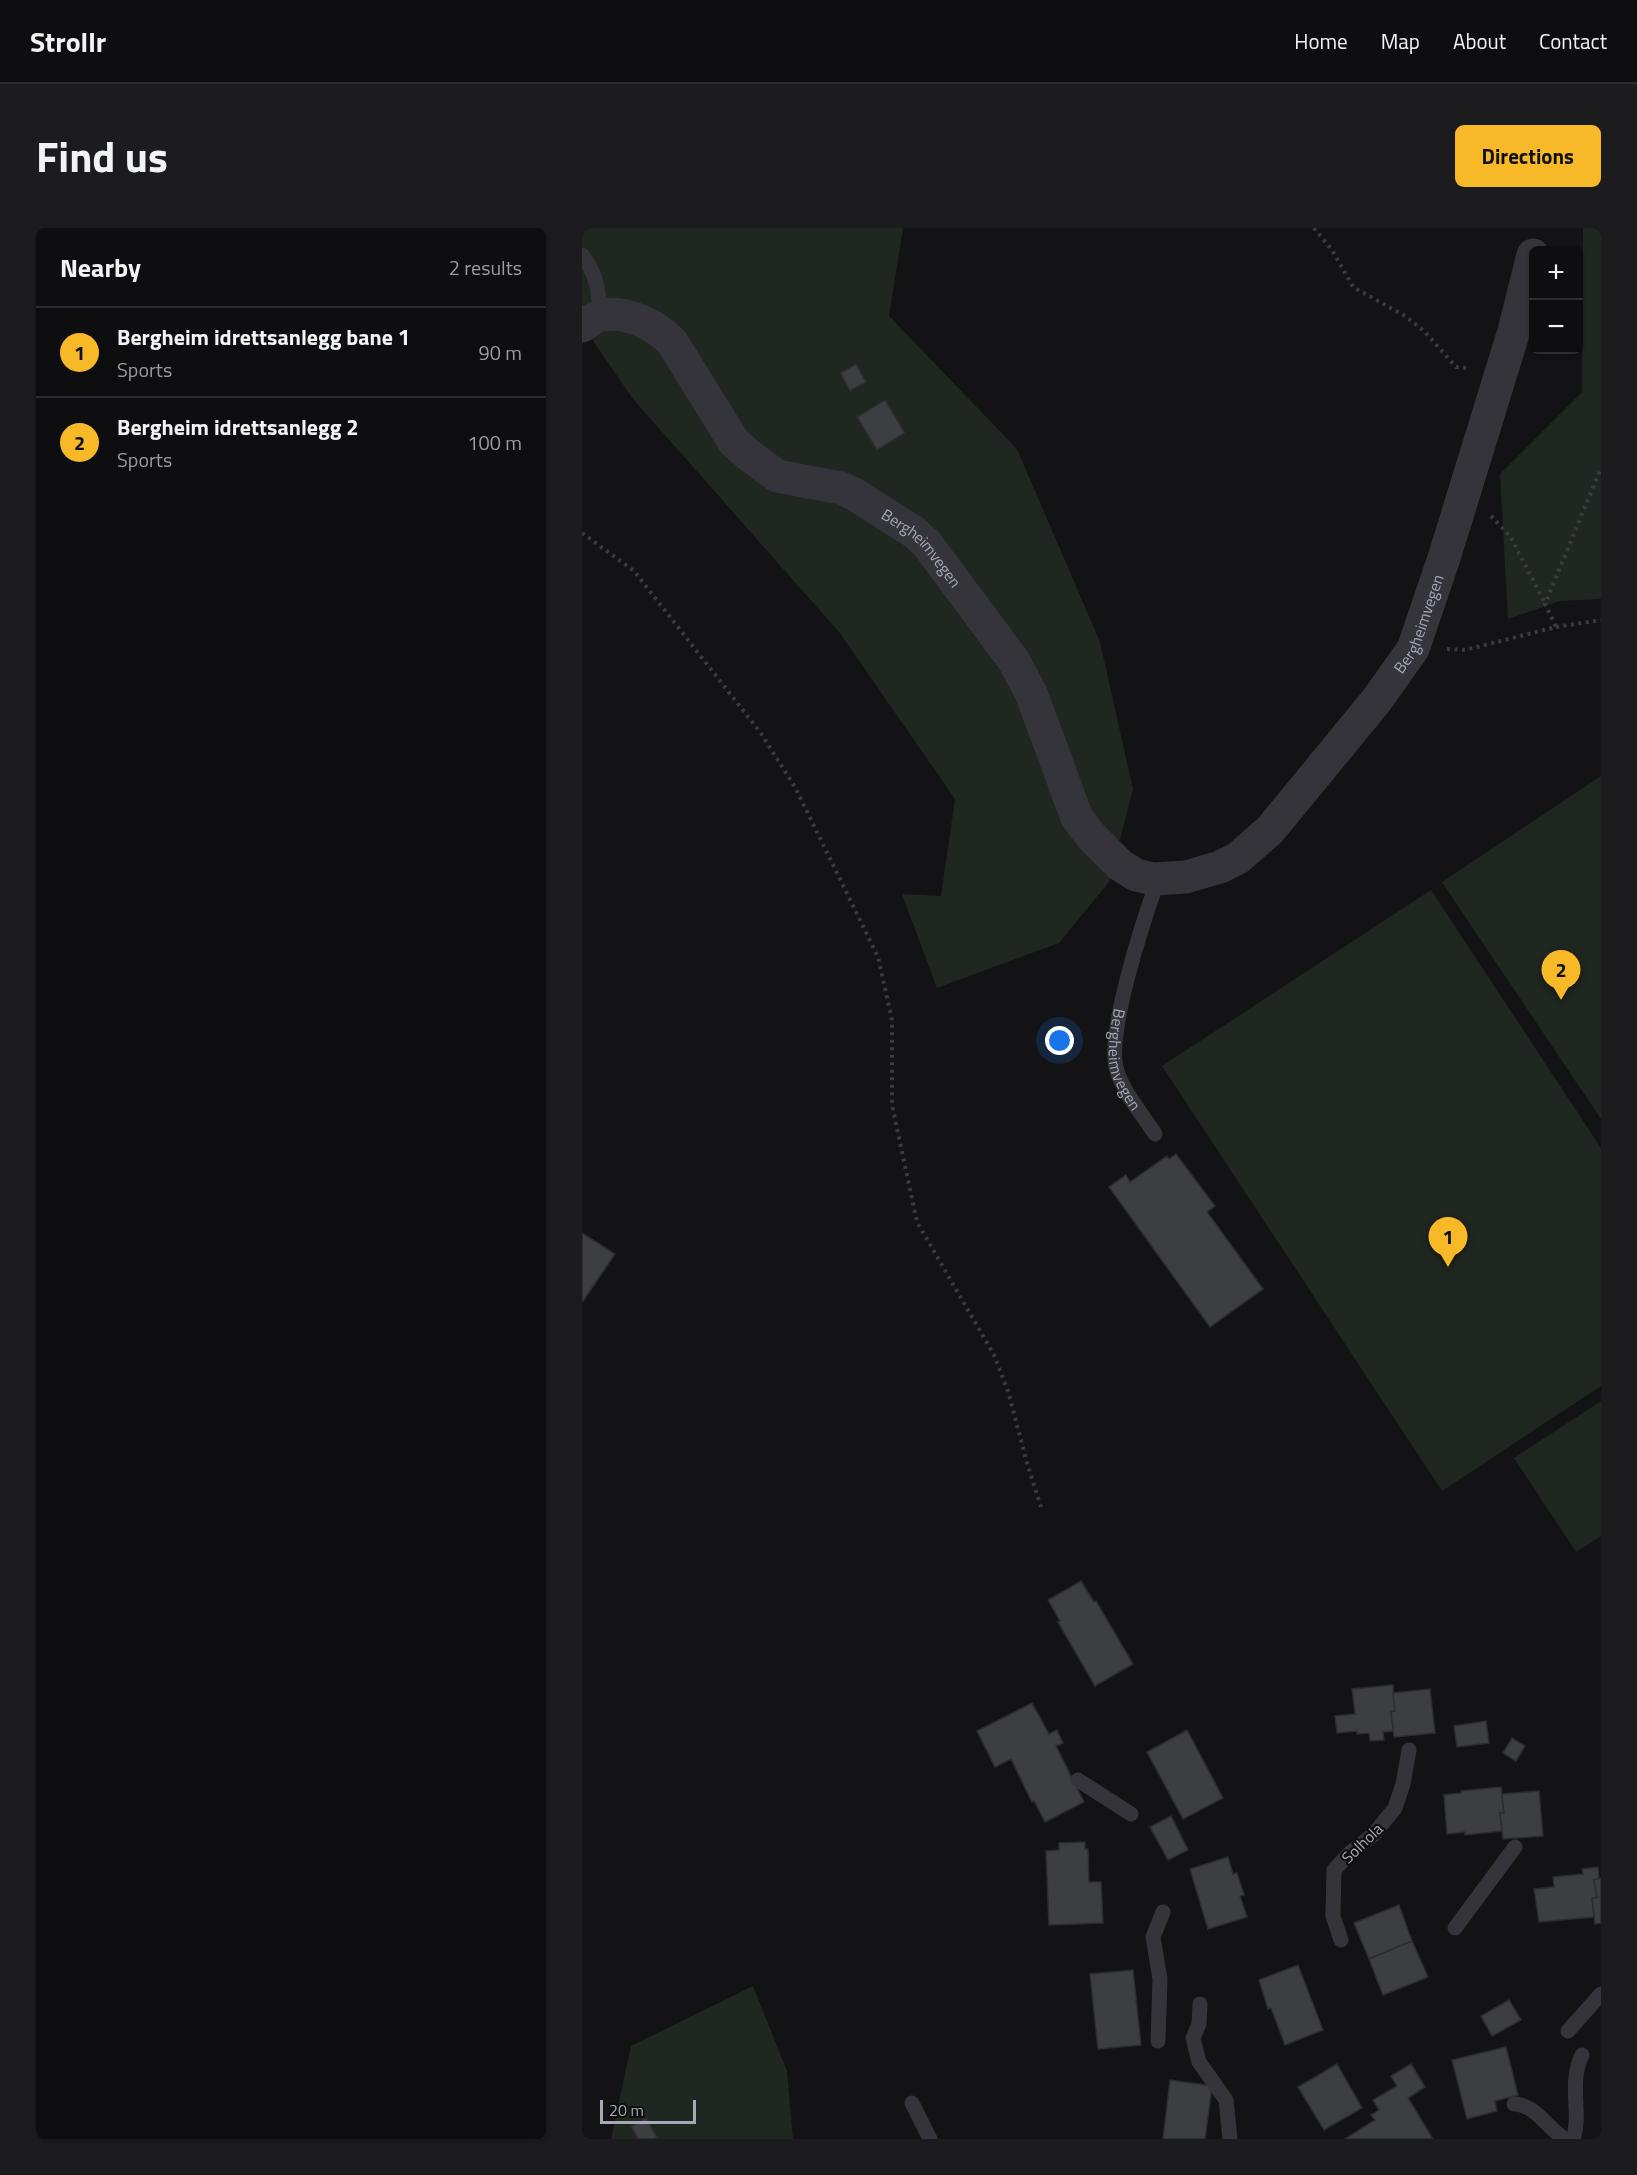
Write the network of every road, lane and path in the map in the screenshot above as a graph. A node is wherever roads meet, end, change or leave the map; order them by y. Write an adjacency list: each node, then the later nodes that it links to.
1 (1314, 228): 7 (path)
2 (1538, 228): 3 (street, Bergheimvegen)
3 (1535, 246)
4 (582, 255): 6 (lane, Bergheimvegen)
5 (1529, 272): 7 (street, Bergheimvegen)
6 (591, 321): 15 (street, Bergheimvegen)
7 (1503, 369): 9 (street, Bergheimvegen)
8 (1601, 468): 11 (path)
9 (1461, 503): 11 (path); 14 (street, Bergheimvegen)
10 (582, 533): 17 (path)
11 (1545, 604): 13 (path)
12 (1601, 620): 13 (path)
13 (1556, 627): 14 (path)
14 (1413, 648): 15 (street, Bergheimvegen)
15 (1153, 879): 16 (lane, Bergheimvegen)
16 (1155, 1134)
17 (1041, 1507)
18 (1409, 1750): 24 (lane, Solhola)
19 (1078, 1780): 20 (lane)
20 (1131, 1814)
21 (1515, 1847): 23 (lane)
22 (1163, 1912): 28 (lane)
23 (1459, 1923)
24 (1341, 1940)
25 (1601, 1994): 27 (lane)
26 (1200, 2004): 33 (lane)
27 (1568, 2031)
28 (1158, 2042)
29 (1582, 2055): 35 (lane)
30 (912, 2103): 32 (lane)
31 (1514, 2104): 34 (lane)
32 (930, 2139)
33 (1230, 2139)
34 (1565, 2139)
35 (1573, 2139)

